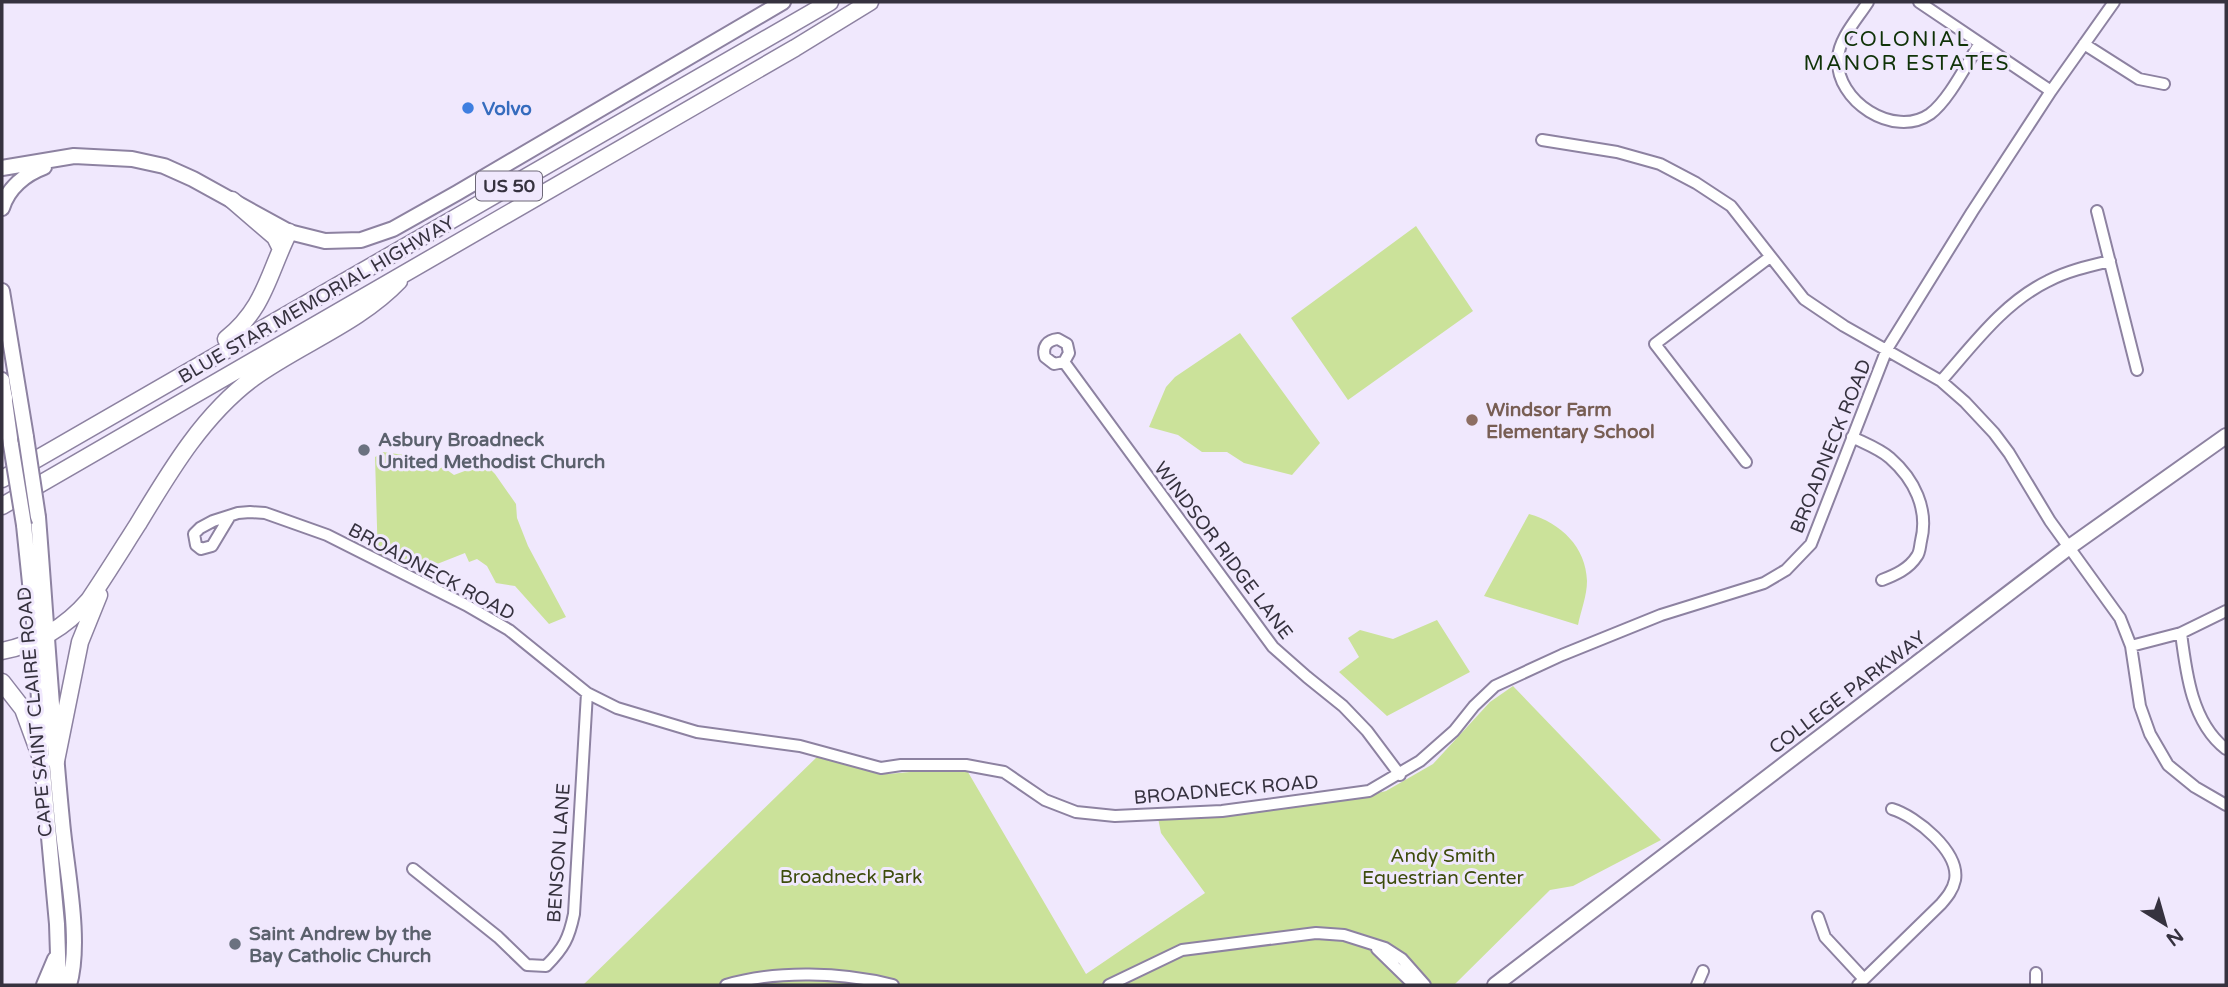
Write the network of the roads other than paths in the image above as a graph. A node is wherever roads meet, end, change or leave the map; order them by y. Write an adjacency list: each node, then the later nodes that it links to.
1 (783, 2): 17 (main road)
2 (830, 2): 25 (highway, BLUE STAR MEMORIAL HIGHWAY / US 50)
3 (870, 2): 21 (highway, BLUE STAR MEMORIAL HIGHWAY / US 50)
4 (1868, 2): 7 (street)
5 (1919, 2): 7 (street)
6 (2113, 2): 8 (street, BROADNECK ROAD)
7 (1980, 43): 10 (street)
8 (2084, 44): 9 (street); 10 (street, BROADNECK ROAD)
9 (2164, 84)
10 (2051, 91): 23 (street, BROADNECK ROAD)
11 (1542, 140): 19 (street)
12 (74, 156): 13 (main road); 14 (main road); 15 (main road)
13 (2, 169)
14 (232, 200): 17 (main road); 18 (highway)
15 (2, 208)
16 (2097, 211): 20 (street)
17 (289, 232): 18 (highway)
18 (281, 249): 25 (highway)
19 (1770, 257): 23 (street); 32 (street)
20 (2110, 261): 26 (street); 28 (street)
21 (413, 267): 34 (highway, BLUE STAR MEMORIAL HIGHWAY / US 50); 36 (highway)
22 (2, 292): 41 (main road, CAPE SAINT CLAIRE ROAD, bridge)
23 (1887, 349): 28 (street); 31 (street, BROADNECK ROAD)
24 (1064, 362): 48 (street, WINDSOR RIDGE LANE)
25 (188, 370): 33 (highway, BLUE STAR MEMORIAL HIGHWAY / US 50)
26 (2137, 370)
27 (2, 380): 29 (main road, CAPE SAINT CLAIRE ROAD)
28 (1941, 381): 37 (street)
29 (3, 394): 41 (main road, CAPE SAINT CLAIRE ROAD, bridge)
30 (2226, 436): 37 (main road, COLLEGE PARKWAY)
31 (1852, 437): 38 (street); 48 (street, BROADNECK ROAD)
32 (1746, 462)
33 (2, 479)
34 (2, 506)
35 (230, 516): 45 (street, BROADNECK ROAD)
36 (126, 544): 41 (highway); 47 (highway)
37 (2068, 548): 42 (street); 66 (main road, COLLEGE PARKWAY)
38 (1882, 580)
39 (2226, 611): 40 (street)
40 (2181, 633): 42 (street); 46 (street)
41 (42, 638): 43 (highway); 47 (main road, CAPE SAINT CLAIRE ROAD)
42 (2131, 646): 49 (street)
43 (2, 651)
44 (2, 682): 47 (highway)
45 (587, 693): 48 (street, BROADNECK ROAD); 51 (street, BENSON LANE)
46 (2226, 749)
47 (49, 761): 54 (main road, CAPE SAINT CLAIRE ROAD); 57 (main road, CAPE SAINT CLAIRE ROAD)
48 (1400, 775)
49 (2226, 805)
50 (1892, 809): 58 (street)
51 (413, 869)
52 (1818, 917): 58 (street)
53 (1372, 945): 63 (street); 64 (street); 65 (street)
54 (58, 947): 59 (main road); 60 (main road, CAPE SAINT CLAIRE ROAD)
55 (1703, 971): 67 (street)
56 (2036, 973): 68 (street)
57 (72, 981)
58 (1861, 982)
59 (44, 985)
60 (59, 985)
61 (726, 985): 62 (street)
62 (893, 985)
63 (1110, 985)
64 (1414, 985)
65 (1425, 985)
66 (1495, 985)
67 (1697, 985)
68 (2036, 985)

